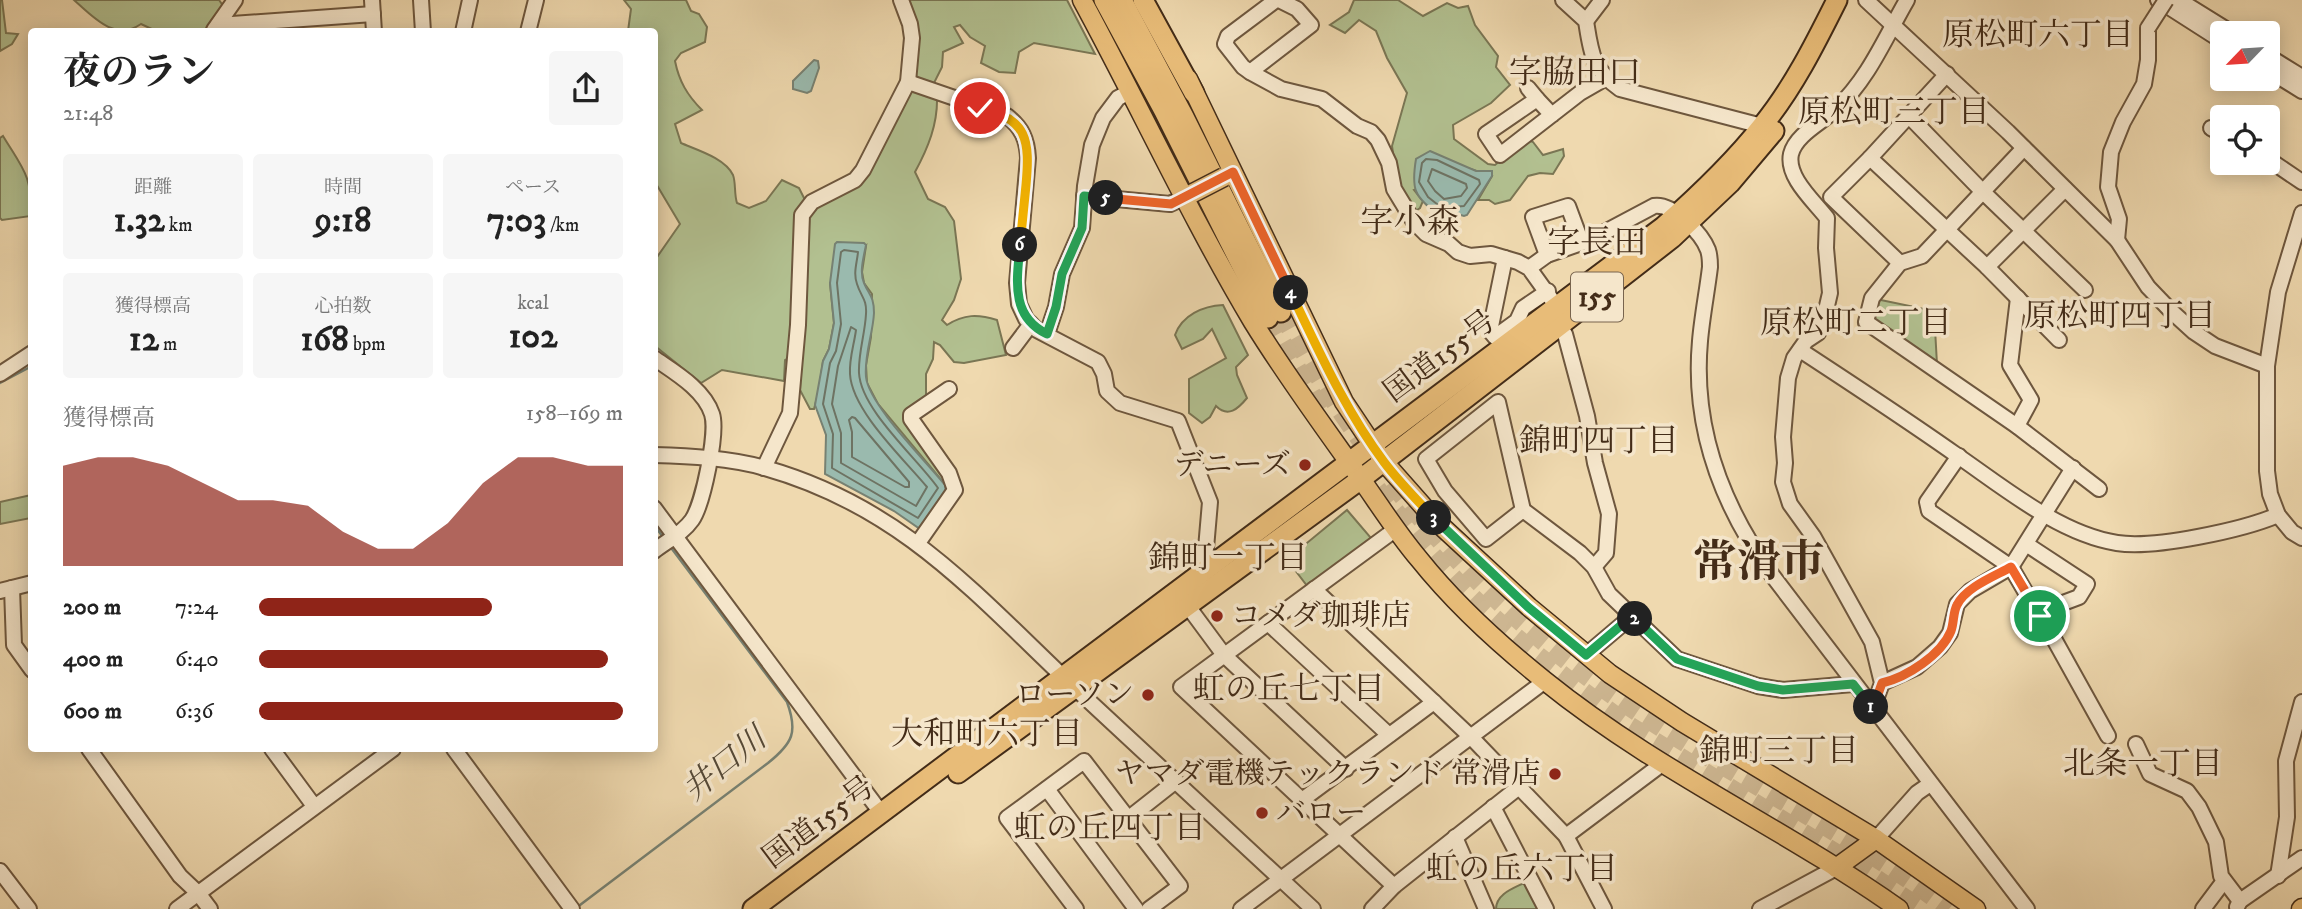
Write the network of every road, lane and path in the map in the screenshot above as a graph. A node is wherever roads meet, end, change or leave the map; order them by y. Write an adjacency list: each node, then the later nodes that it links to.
1 (236, 0): 26 (street)
2 (421, 0): 28 (street)
3 (470, 0): 29 (street)
4 (536, 0): 30 (street)
5 (901, 0): 38 (street)
6 (1083, 0): 39 (main road)
7 (1104, 0): 8 (highway)
8 (1122, 0)
9 (1143, 0): 41 (highway)
10 (1152, 0): 41 (main road)
11 (1277, 0): 21 (street); 33 (street)
12 (1602, 0): 23 (street)
13 (1837, 0): 44 (highway, 国道155号 / 155)
14 (1851, 0): 44 (highway, 国道155号 / 155)
15 (1866, 0): 25 (street)
16 (1907, 0): 25 (street)
17 (2158, 0): 31 (street)
18 (2166, 0): 59 (street, bridge)
19 (2179, 0): 24 (street)
20 (1565, 1): 23 (street)
21 (1299, 4): 33 (street)
22 (373, 7): 26 (street); 27 (street)
23 (1586, 21): 37 (street)
24 (2213, 21)
25 (1893, 24): 34 (street); 45 (street)
26 (216, 28)
27 (374, 28)
28 (423, 28)
29 (464, 28)
30 (529, 28)
31 (2210, 33)
32 (2280, 63): 36 (street)
33 (1250, 72): 62 (street)
34 (1947, 74): 43 (street); 46 (street)
35 (2280, 77): 40 (street)
36 (2302, 77)
37 (1606, 78): 42 (street); 44 (street)
38 (908, 82): 68 (street); 84 (street)
39 (1131, 90): 53 (main road); 54 (street)
40 (2302, 91)
41 (1194, 93): 49 (main road)
42 (1552, 115): 42 (street)
43 (1908, 115): 47 (street); 52 (street)
44 (1768, 128): 45 (street); 56 (highway, 国道155号 / 155)
45 (1796, 142): 73 (street)
46 (2024, 148): 51 (street); 52 (street)
47 (1870, 158): 57 (street); 63 (street)
48 (2280, 167): 50 (street)
49 (1228, 175): 53 (main road, bridge); 80 (main road)
50 (2302, 182)
51 (2065, 189): 58 (street); 59 (street)
52 (1982, 191): 57 (street); 58 (street)
53 (1189, 195): 54 (street); 86 (main road)
54 (1084, 196): 69 (street)
55 (2302, 214): 76 (street)
56 (1683, 219): 60 (street); 80 (highway, 国道155号 / 155); 114 (street)
57 (1947, 231): 63 (street); 64 (street)
58 (2023, 231): 64 (street); 66 (street)
59 (2117, 240): 76 (street)
60 (1581, 241): 61 (street); 61 (street)
61 (1547, 255): 65 (street)
62 (1505, 258): 65 (street); 65 (street)
63 (1900, 262): 79 (street)
64 (1987, 267): 67 (street)
65 (1529, 268)
66 (2085, 290)
67 (2018, 298): 71 (street); 79 (street)
68 (1031, 324): 69 (street); 72 (street)
69 (1047, 334): 100 (street)
70 (1565, 334): 98 (street)
71 (2059, 340)
72 (1013, 348)
73 (1800, 350): 82 (street); 113 (street)
74 (28, 356): 77 (street)
75 (658, 361): 83 (street)
76 (2267, 366): 91 (street)
77 (0, 374)
78 (949, 389): 95 (street)
79 (2017, 426): 85 (street)
80 (1378, 454): 86 (highway, 国道155号 / 155); 109 (main road)
81 (658, 455): 83 (street)
82 (1958, 456): 90 (street); 99 (street)
83 (709, 460): 84 (street); 93 (street)
84 (764, 468): 95 (street)
85 (2073, 468): 87 (street); 90 (street)
86 (1355, 471): 92 (main road); 100 (highway, 国道155号 / 155); 104 (highway, 国道155号 / 155)
87 (2099, 489)
88 (1523, 510): 88 (street); 98 (street)
89 (658, 513): 93 (street)
90 (2046, 514): 91 (street); 96 (street)
91 (2278, 515): 94 (street)
92 (1396, 529): 103 (street); 111 (main road)
93 (675, 536): 97 (street); 136 (street)
94 (2302, 538)
95 (918, 543): 112 (street)
96 (2026, 544): 99 (street); 105 (street)
97 (658, 548)
98 (1594, 567): 106 (street)
99 (2011, 567): 105 (street); 113 (street)
100 (1207, 569): 112 (highway, 国道155号 / 155)
101 (28, 584): 102 (street)
102 (6, 589): 110 (street)
103 (1314, 589): 107 (street); 115 (street)
104 (1187, 605): 108 (street); 112 (highway, 国道155号 / 155)
105 (2039, 612): 120 (street)
106 (1632, 616): 109 (street); 114 (street)
107 (1268, 623): 108 (street); 119 (street)
108 (1224, 655): 128 (street); 133 (street)
109 (1586, 655): 141 (main road)
110 (28, 664)
111 (1545, 681): 121 (street); 127 (main road)
112 (1069, 682): 129 (street); 136 (highway, 国道155号 / 155); 156 (highway, 国道155号 / 155)
113 (1882, 683): 117 (street)
114 (1853, 684): 117 (street)
115 (1434, 702): 119 (street); 121 (street)
116 (2302, 702): 118 (street)
117 (1873, 708): 130 (street)
118 (2299, 723): 145 (street)
119 (1390, 735): 128 (street)
120 (2108, 736)
121 (1471, 737): 131 (street); 138 (street)
122 (2136, 744): 147 (street)
123 (91, 752): 149 (street)
124 (274, 752): 134 (street)
125 (389, 752): 134 (street)
126 (456, 752): 154 (street)
127 (1662, 764): 139 (street); 143 (main road)
128 (1346, 769): 133 (street)
129 (1176, 781): 137 (street); 146 (street)
130 (1930, 784): 141 (street); 169 (street)
131 (1519, 787): 135 (street); 139 (street)
132 (1046, 789): 137 (street); 157 (street); 158 (street)
133 (1302, 800): 138 (street)
134 (314, 806): 149 (street)
135 (1493, 807): 140 (street); 164 (street)
136 (882, 814): 155 (highway, 国道155号 / 155)
137 (1129, 818): 159 (street)
138 (1340, 836): 146 (street); 148 (street)
139 (1566, 836): 165 (street)
140 (1455, 837): 148 (street); 163 (street)
141 (1876, 839): 143 (main road); 168 (main road)
142 (2302, 858): 145 (street)
143 (1836, 868): 166 (street); 167 (main road)
144 (0, 871): 151 (street)
145 (2278, 876): 150 (street)
146 (1281, 879): 160 (street); 161 (street)
147 (2224, 881): 150 (street); 170 (street)
148 (1394, 886): 162 (street)
149 (198, 893): 152 (street); 153 (street)
150 (2238, 905)
151 (29, 909)
152 (177, 909)
153 (210, 909)
154 (572, 909)
155 (753, 909)
156 (774, 909)
157 (1076, 909)
158 (1136, 909)
159 (1149, 909)
160 (1241, 909)
161 (1313, 909)
162 (1372, 909)
163 (1486, 909)
164 (1546, 909)
165 (1604, 909)
166 (1760, 909)
167 (1897, 909)
168 (1976, 909)
169 (2027, 909)
170 (2203, 909)

